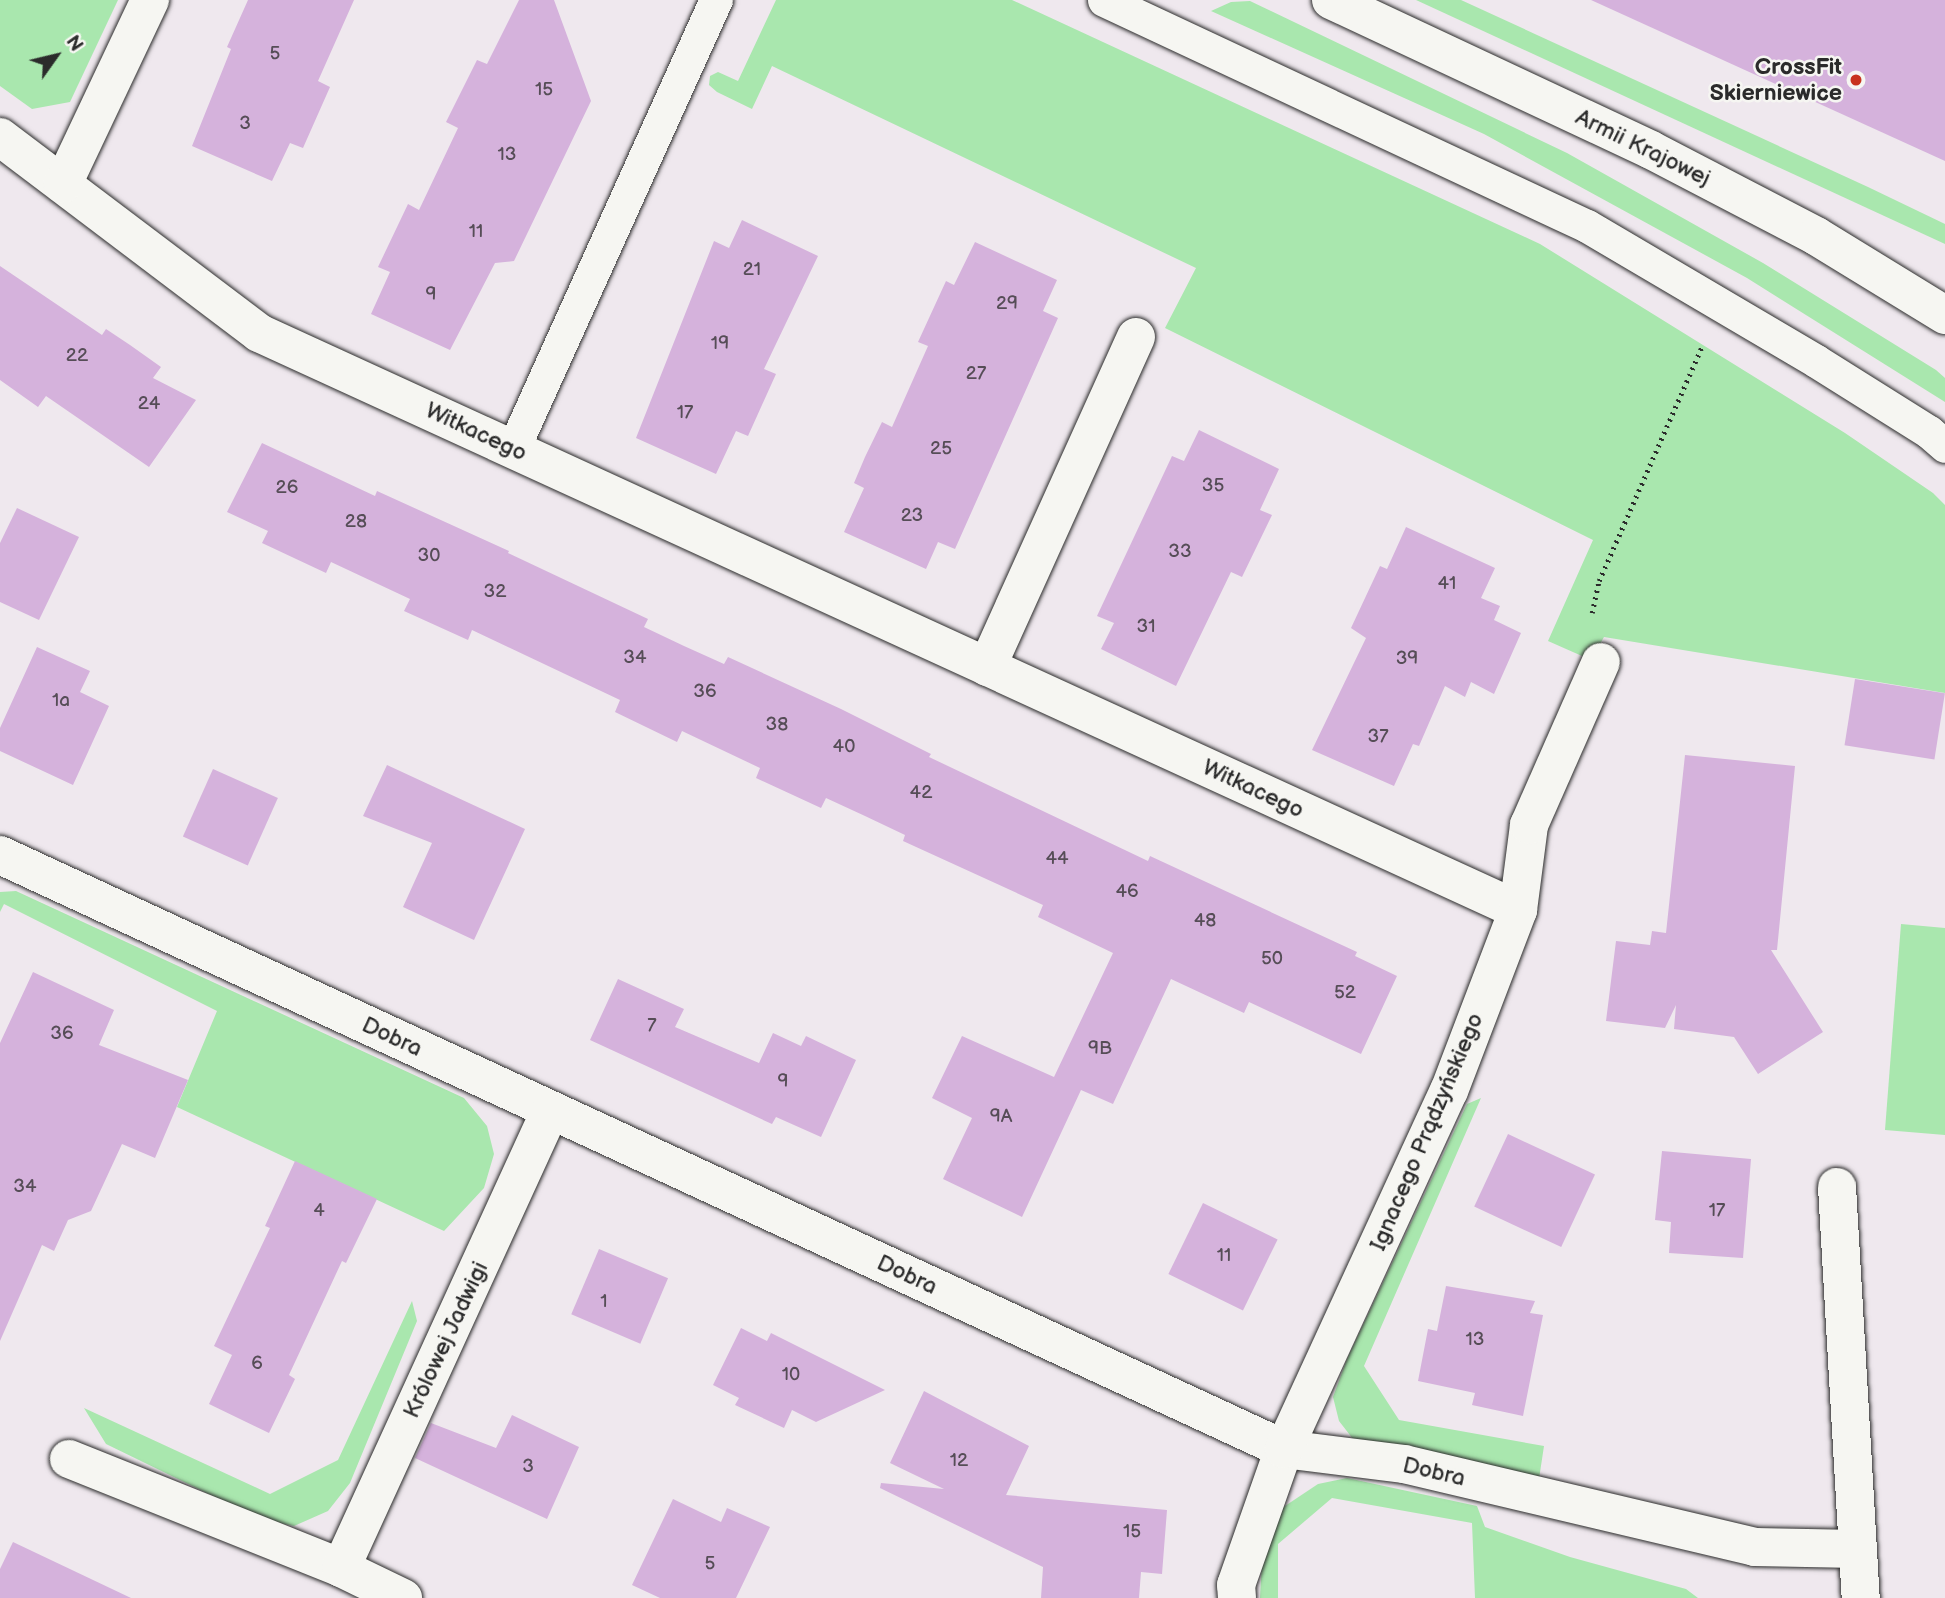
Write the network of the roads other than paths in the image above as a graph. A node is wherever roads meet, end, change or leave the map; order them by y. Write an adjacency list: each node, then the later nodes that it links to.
1 (150, 0): 6 (street)
2 (716, 0): 10 (lane)
3 (1104, 0): 9 (lane)
4 (1332, 0): 7 (street, Armii Krajowej)
5 (0, 137): 6 (street, Witkacego)
6 (63, 184): 10 (street, Witkacego)
7 (1945, 315)
8 (1136, 337): 11 (street)
9 (1945, 446)
10 (513, 449): 11 (street, Witkacego)
11 (987, 667): 14 (street, Witkacego)
12 (1596, 672): 14 (street, Ignacego Prądzyńskiego)
13 (0, 855): 15 (street, Dobra)
14 (1518, 910): 17 (street, Ignacego Prądzyńskiego)
15 (550, 1111): 17 (street, Dobra); 20 (street, Królowej Jadwigi)
16 (1837, 1187): 19 (street)
17 (1284, 1449): 19 (street, Dobra); 22 (street, Ignacego Prądzyńskiego)
18 (69, 1459): 20 (street)
19 (1858, 1549): 23 (street)
20 (341, 1568): 21 (street)
21 (403, 1598)
22 (1237, 1598)
23 (1861, 1598)

